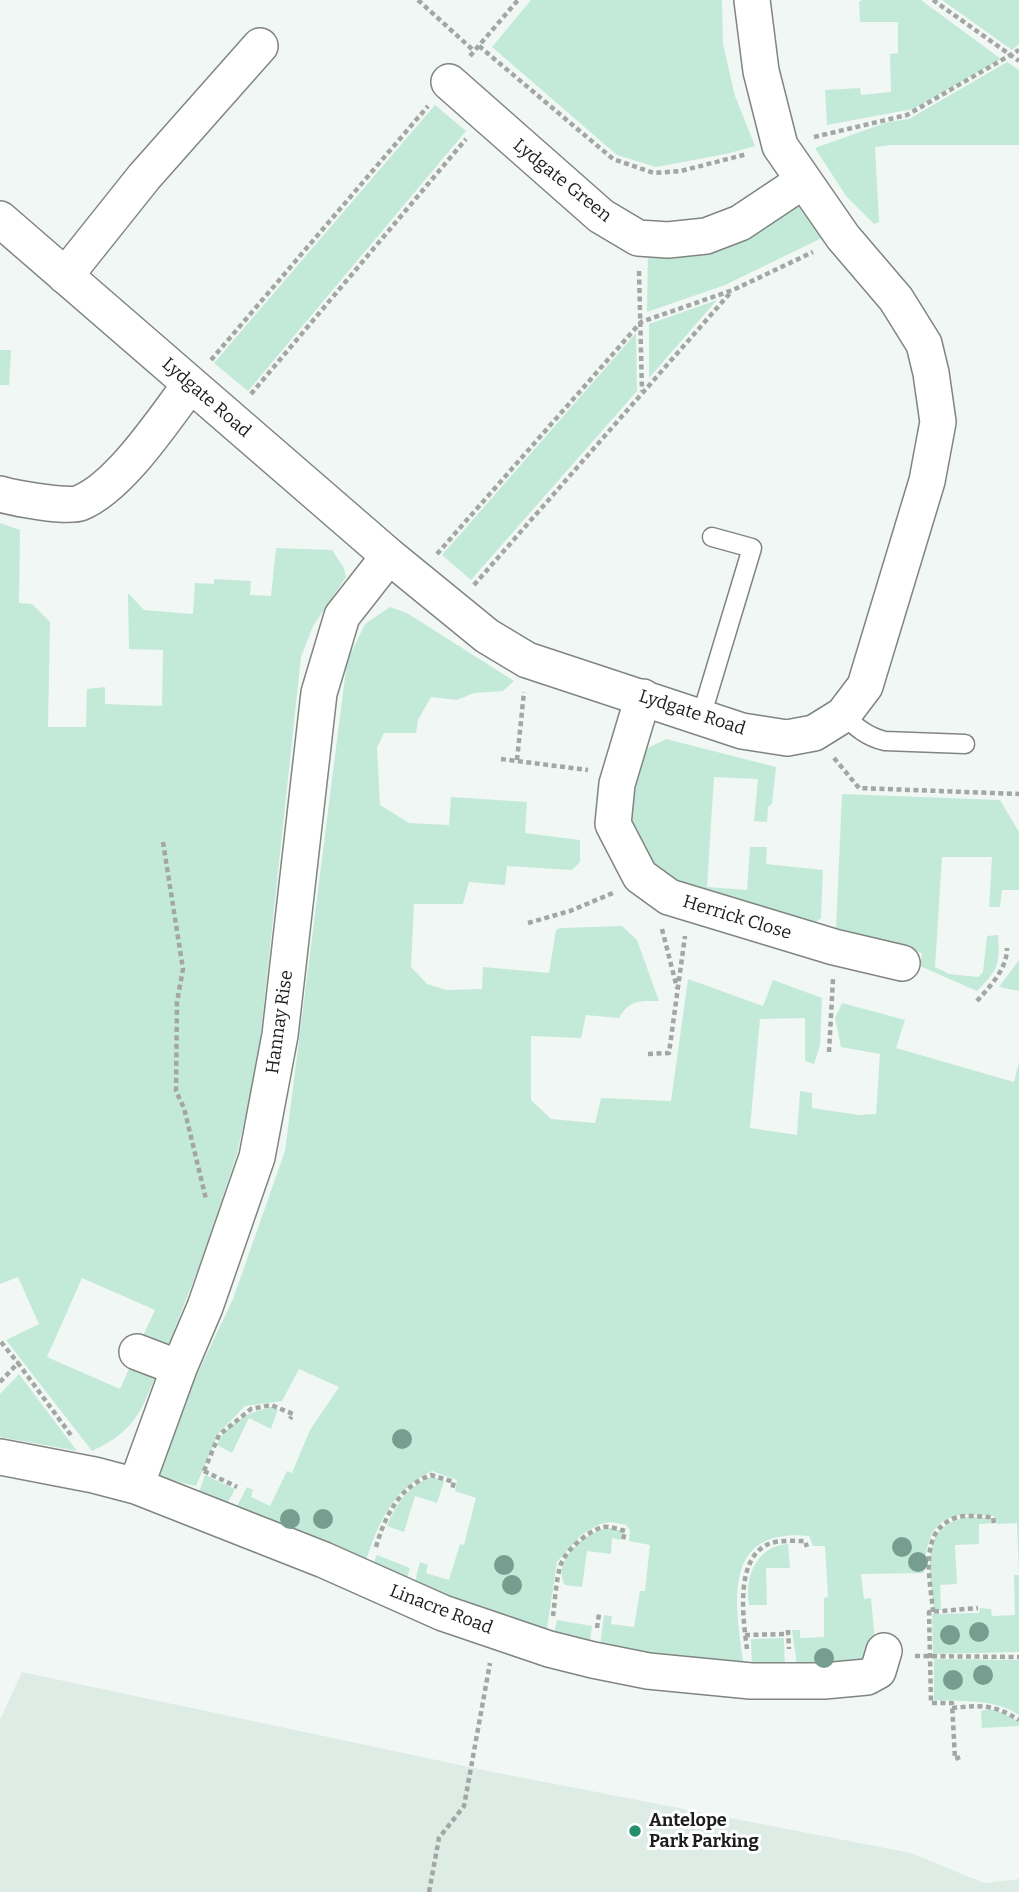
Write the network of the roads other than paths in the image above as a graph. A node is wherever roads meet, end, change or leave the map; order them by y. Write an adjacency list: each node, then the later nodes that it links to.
1 (752, 0): 4 (street, Lydgate Road)
2 (260, 46): 6 (street)
3 (449, 82): 4 (street, Lydgate Green)
4 (803, 181): 12 (street, Lydgate Road)
5 (0, 219): 6 (street, Lydgate Road)
6 (65, 276): 7 (street, Lydgate Road)
7 (190, 385): 8 (street); 10 (street, Lydgate Road)
8 (0, 494)
9 (712, 537): 13 (lane)
10 (389, 556): 11 (street, Lydgate Road); 17 (street, Hannay Rise)
11 (643, 697): 13 (street, Lydgate Road); 15 (street, Herrick Close)
12 (843, 715): 13 (street, Lydgate Road); 14 (lane)
13 (701, 717)
14 (965, 744)
15 (902, 963)
16 (136, 1352): 17 (street)
17 (179, 1368): 19 (street, Hannay Rise)
18 (0, 1457): 19 (street, Linacre Road)
19 (136, 1486): 20 (street, Linacre Road)
20 (884, 1653)

